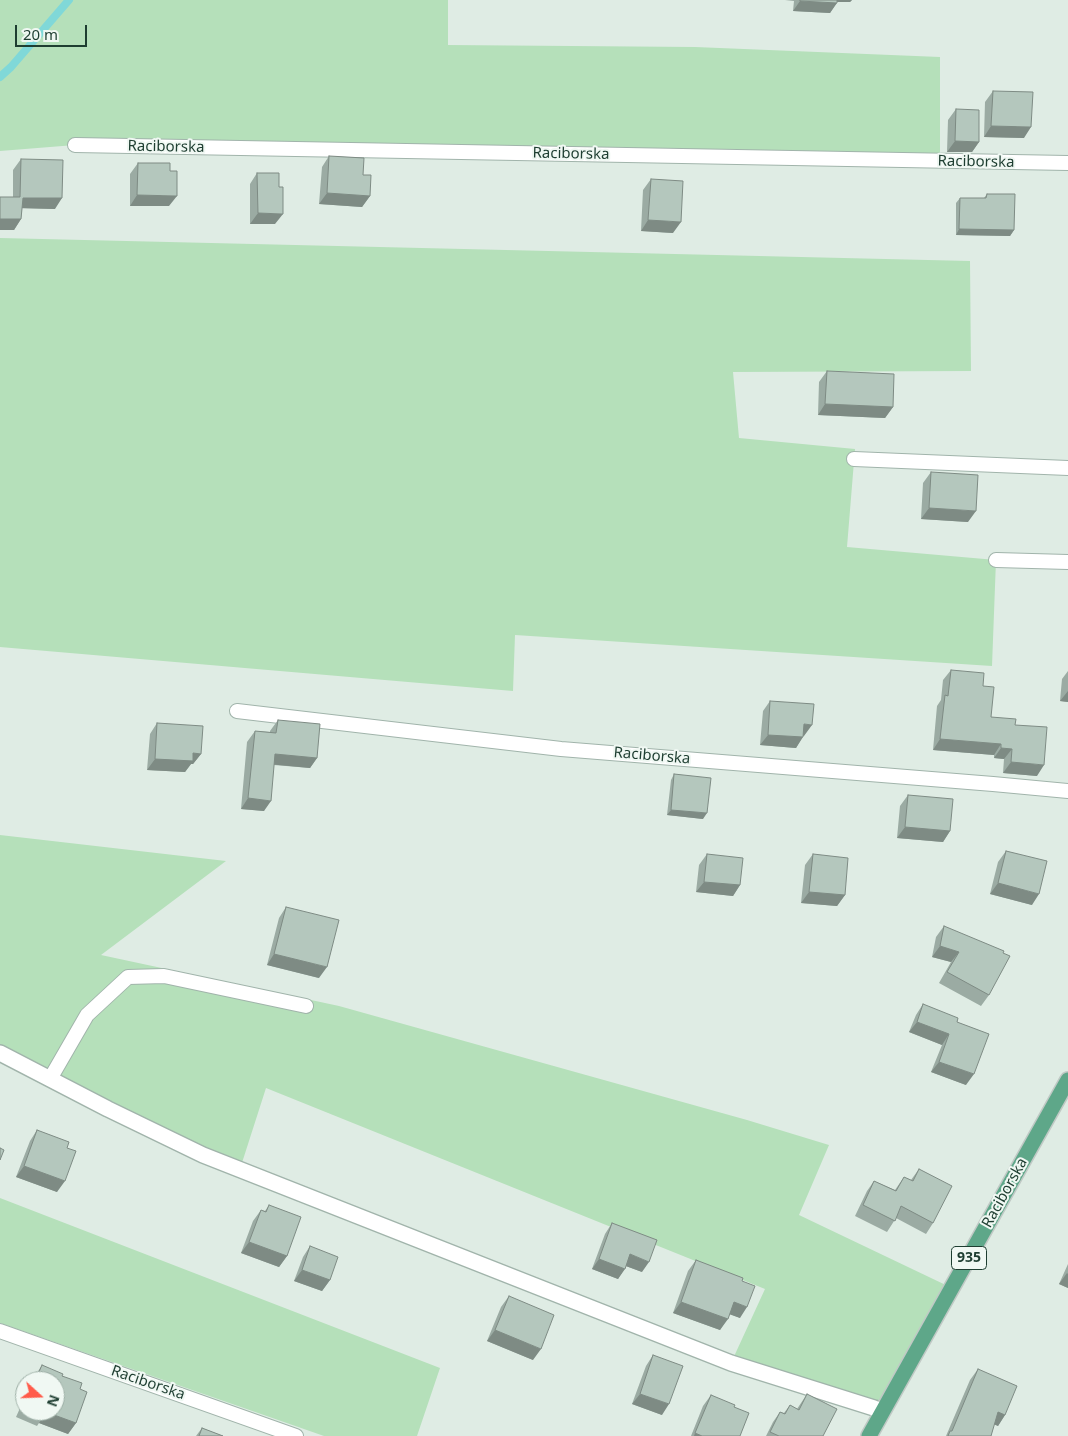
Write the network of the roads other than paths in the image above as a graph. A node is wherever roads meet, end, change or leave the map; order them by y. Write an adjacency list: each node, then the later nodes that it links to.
1 (74, 145): 2 (lane, Raciborska)
2 (1068, 163)
3 (854, 459): 4 (lane)
4 (1068, 468)
5 (996, 560): 6 (lane)
6 (1068, 562)
7 (237, 711): 8 (lane, Raciborska)
8 (1068, 791)
9 (306, 1006): 11 (lane)
10 (0, 1053): 11 (street)
11 (50, 1079): 14 (street)
12 (1068, 1080): 14 (main road, Raciborska / 935)
13 (0, 1331): 15 (lane, Raciborska)
14 (882, 1411): 16 (main road, Raciborska / 935)
15 (296, 1436)
16 (869, 1436)

